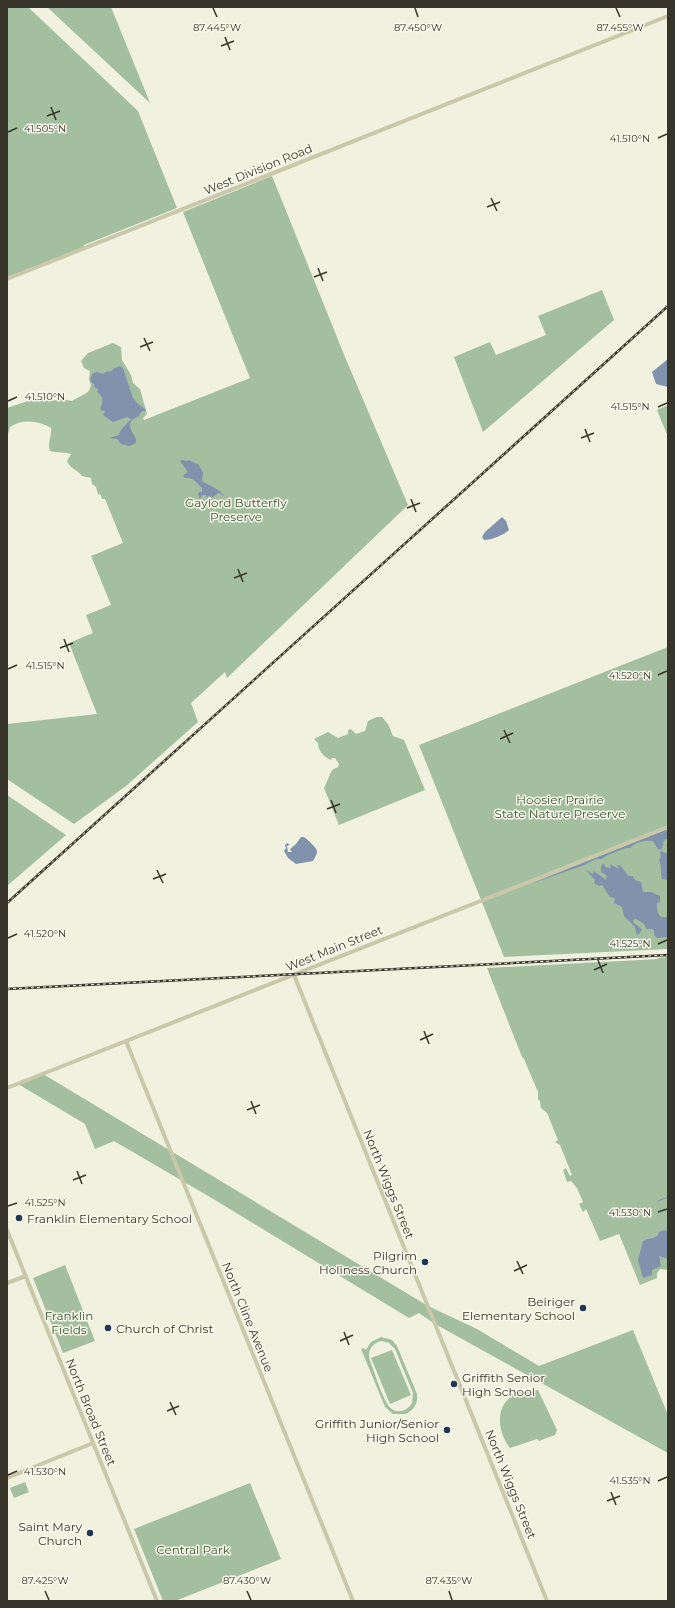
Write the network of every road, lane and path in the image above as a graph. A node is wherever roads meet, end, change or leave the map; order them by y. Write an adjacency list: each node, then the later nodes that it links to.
1 (668, 16): 2 (street, West Division Road)
2 (7, 279)
3 (668, 827): 4 (street, West Main Street)
4 (294, 975): 5 (street, West Main Street); 14 (street, North Wiggs Street)
5 (126, 1041): 6 (street, West Main Street); 13 (street, North Cline Avenue)
6 (7, 1088)
7 (7, 1230): 8 (street, North Broad Street)
8 (26, 1276): 9 (street); 10 (street, North Broad Street)
9 (7, 1283)
10 (93, 1443): 11 (street); 12 (street, North Broad Street)
11 (7, 1478)
12 (157, 1601)
13 (352, 1601)
14 (547, 1601)

